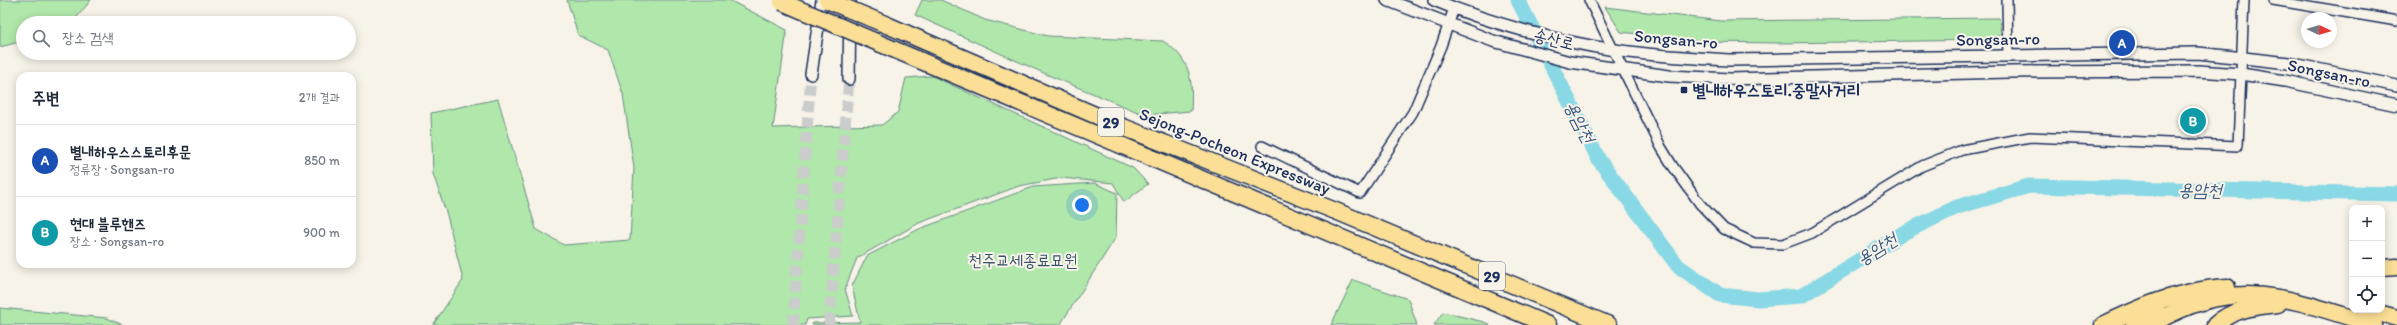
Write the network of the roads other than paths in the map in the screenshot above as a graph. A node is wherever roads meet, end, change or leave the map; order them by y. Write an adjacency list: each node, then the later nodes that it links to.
1 (821, 0): 22 (street)
2 (827, 0): 36 (highway, Sejong-Pocheon Expressway / 29, bridge)
3 (850, 0): 15 (street)
4 (854, 0): 15 (street)
5 (1387, 0): 14 (street)
6 (1434, 0): 12 (street)
7 (1589, 0): 17 (street)
8 (2007, 0): 18 (street)
9 (2244, 0): 19 (street)
10 (2273, 0): 13 (street)
11 (780, 1): 35 (highway, 29, bridge)
12 (1454, 8): 14 (street); 16 (street, 송산로)
13 (2397, 21)
14 (1448, 25): 20 (street, 송산로); 27 (street)
15 (850, 36): 24 (street)
16 (1598, 47): 17 (street, Songsan-ro)
17 (1614, 50): 18 (street, Songsan-ro); 21 (street)
18 (2008, 56): 19 (street, Songsan-ro)
19 (2242, 56): 23 (street); 25 (street, Songsan-ro)
20 (1607, 67): 21 (street, Songsan-ro)
21 (1624, 70): 23 (street, Songsan-ro); 23 (street)
22 (811, 74)
23 (2241, 74): 26 (street, Songsan-ro)
24 (849, 79)
25 (2397, 86)
26 (2397, 105)
27 (1262, 146)
28 (2397, 267): 29 (highway)
29 (2385, 268)
30 (2236, 286): 32 (highway); 37 (highway); 38 (highway)
31 (2312, 305): 39 (highway); 40 (highway); 41 (highway)
32 (2349, 305)
33 (2378, 313): 34 (highway)
34 (2397, 318)
35 (1545, 324)
36 (1609, 325)
37 (2103, 325)
38 (2134, 325)
39 (2150, 325)
40 (2215, 325)
41 (2374, 325)

